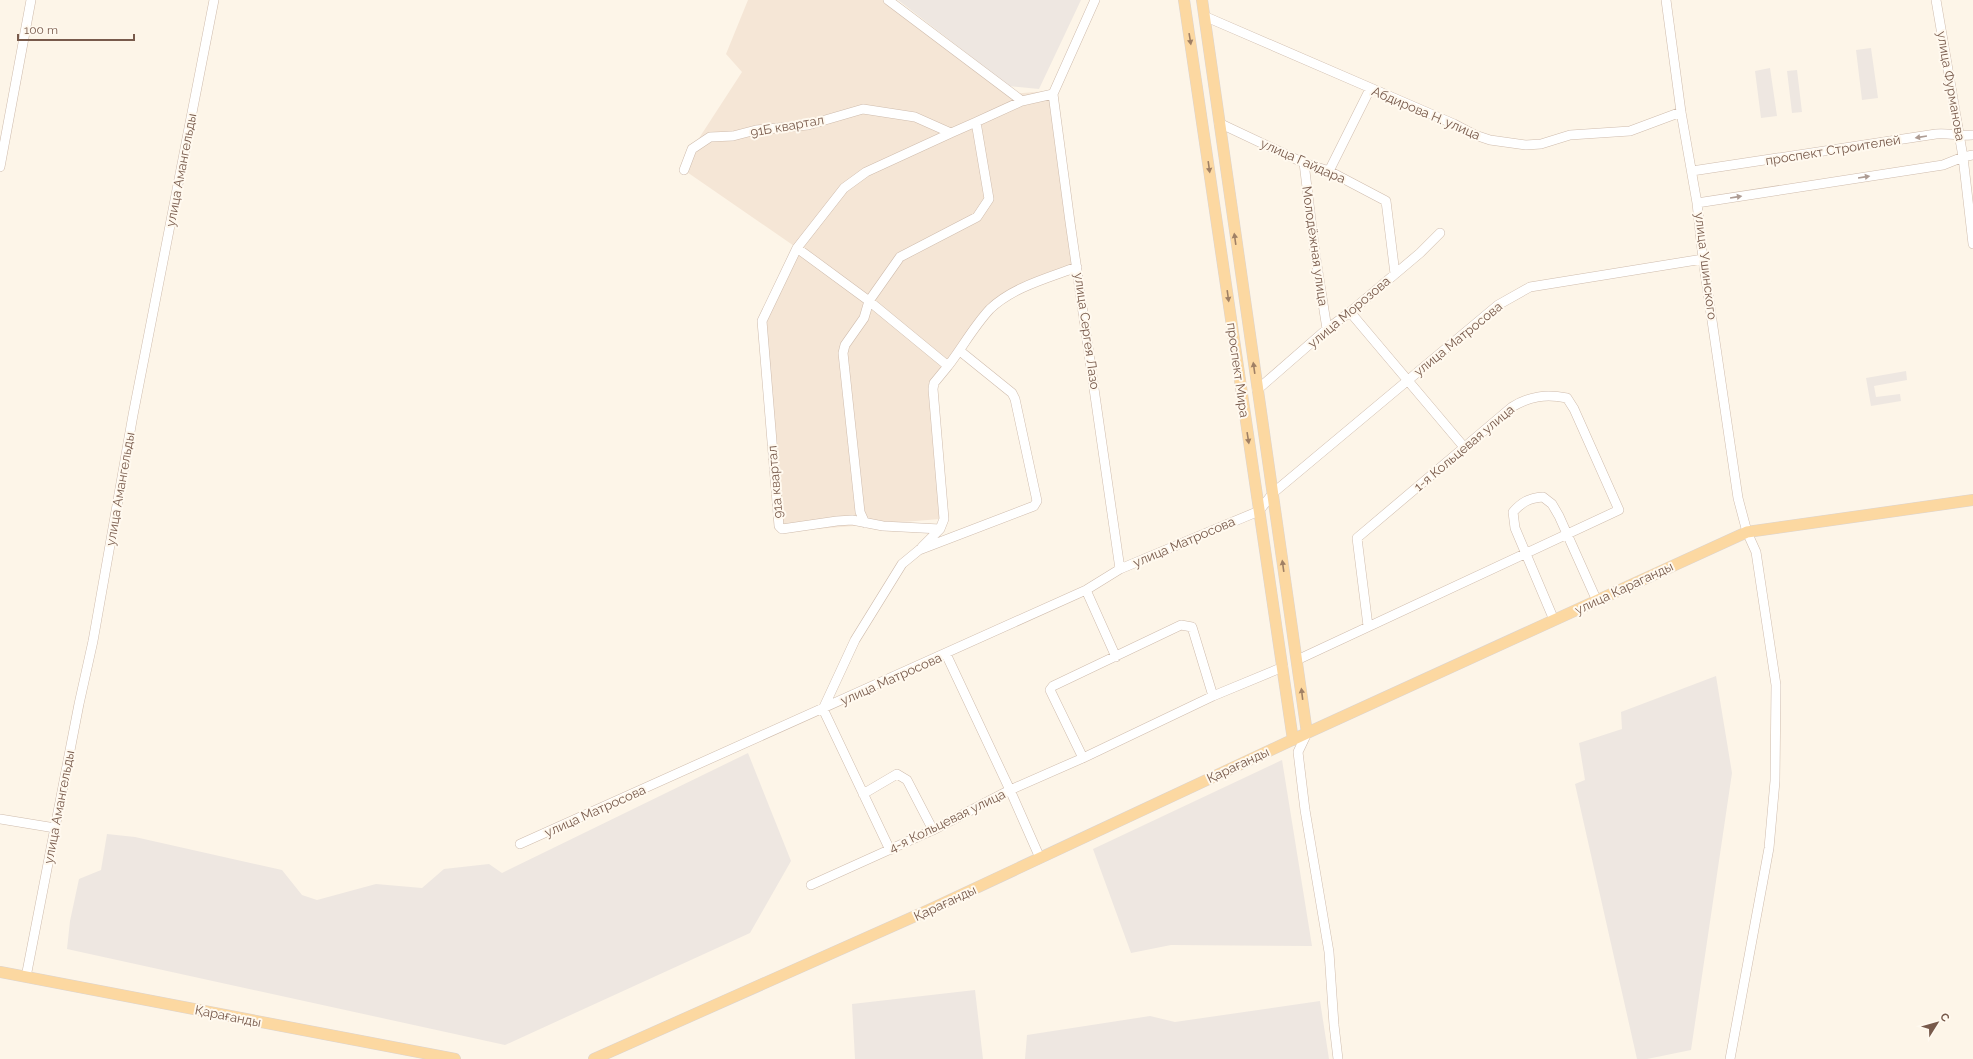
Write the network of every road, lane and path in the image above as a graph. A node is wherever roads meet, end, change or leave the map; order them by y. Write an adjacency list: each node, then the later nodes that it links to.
1 (32, 0): 22 (street)
2 (214, 0): 68 (street, улица Амангельды)
3 (888, 0): 12 (street)
4 (1095, 0): 11 (street)
5 (1184, 0): 43 (main road, проспект Мира, one-way to 43)
6 (1202, 0): 9 (main road, проспект Мира)
7 (1666, 0): 13 (street, улица Ушинского)
8 (1936, 0): 18 (street, улица Фурманова)
9 (1204, 16): 10 (street, Абдирова Н. улица); 15 (main road, проспект Мира)
10 (1370, 89): 13 (street, Абдирова Н. улица); 24 (street)
11 (1053, 94): 12 (street); 31 (street, улица Сергея Лазо)
12 (1022, 101): 14 (street)
13 (1681, 112): 25 (street, улица Ушинского)
14 (976, 122): 16 (street); 33 (street)
15 (1218, 123): 21 (street, улица Гайдара); 39 (main road, проспект Мира, one-way to 15)
16 (952, 132): 23 (street, 91Б квартал); 29 (street)
17 (1973, 135): 18 (street, проспект Строителей)
18 (1959, 136): 20 (street, улица Фурманова); 25 (street, проспект Строителей, one-way to 25)
19 (1973, 155): 20 (street)
20 (1963, 156): 26 (street, one-way to 20); 28 (street, улица Фурманова)
21 (1304, 163): 24 (street, улица Гайдара); 35 (street, Молодёжная улица)
22 (0, 167)
23 (684, 170)
24 (1329, 171): 32 (street, улица Гайдара)
25 (1692, 171): 26 (street, улица Ушинского)
26 (1697, 203): 30 (street, улица Ушинского)
27 (1440, 233): 32 (street, улица Морозова)
28 (1973, 244)
29 (797, 248): 33 (street); 44 (street, 91а квартал)
30 (1703, 259): 38 (street, улица Матросова); 46 (street, улица Ушинского)
31 (1077, 267): 36 (street); 50 (street, улица Сергея Лазо)
32 (1395, 274): 34 (street, улица Морозова)
33 (869, 301): 37 (street); 44 (street)
34 (1350, 312): 35 (street, улица Морозова); 38 (street)
35 (1327, 329): 39 (street, улица Морозова)
36 (960, 351): 37 (street); 48 (street)
37 (948, 366): 45 (street)
38 (1407, 379): 40 (street); 41 (street, улица Матросова)
39 (1257, 390): 41 (main road, проспект Мира)
40 (1464, 447): 47 (street, 1-я Кольцевая улица); 54 (street, 1-я Кольцевая улица)
41 (1272, 493): 43 (street, улица Матросова); 57 (main road, проспект Мира, one-way to 41)
42 (1973, 500): 46 (main road, улица Караганды)
43 (1259, 511): 50 (street, улица Матросова); 58 (main road, проспект Мира)
44 (865, 523): 45 (street)
45 (940, 529): 48 (street)
46 (1747, 532): 52 (main road, улица Караганды); 79 (street, улица Ушинского)
47 (1568, 533): 49 (street, 1-я Кольцевая улица); 49 (street); 52 (street)
48 (919, 550): 60 (street)
49 (1526, 552): 53 (street); 54 (street, 1-я Кольцевая улица)
50 (1120, 569): 51 (street, улица Матросова)
51 (1086, 590): 55 (street, улица Матросова); 56 (street)
52 (1597, 600): 53 (main road, улица Караганды)
53 (1554, 620): 61 (main road, улица Караганды)
54 (1368, 626): 57 (street, 1-я Кольцевая улица)
55 (946, 654): 60 (street, улица Матросова); 65 (street)
56 (1116, 657): 59 (street); 64 (street)
57 (1297, 660): 61 (main road, проспект Мира, one-way to 57)
58 (1283, 667): 59 (street, 4-я Кольцевая улица); 62 (main road, проспект Мира)
59 (1213, 696): 64 (street, 4-я Кольцевая улица)
60 (823, 709): 66 (street); 70 (street, улица Матросова)
61 (1307, 733): 62 (main road, улица Караганды); 63 (street)
62 (1293, 740): 63 (street); 72 (main road, Қарағанды)
63 (1298, 752): 78 (street)
64 (1083, 758): 65 (street, 4-я Кольцевая улица)
65 (1010, 790): 69 (street, 4-я Кольцевая улица); 72 (street)
66 (864, 794): 69 (street); 71 (street)
67 (0, 819): 68 (street)
68 (55, 828): 75 (street, улица Амангельды)
69 (933, 830): 71 (street, 4-я Кольцевая улица)
70 (520, 844)
71 (890, 850): 73 (street, 4-я Кольцевая улица)
72 (1040, 858): 77 (main road, Қарағанды)
73 (811, 885)
74 (0, 972): 75 (main road, Қарағанды)
75 (26, 977): 76 (main road, Қарағанды)
76 (455, 1059)
77 (594, 1059)
78 (1338, 1059)
79 (1730, 1059)

